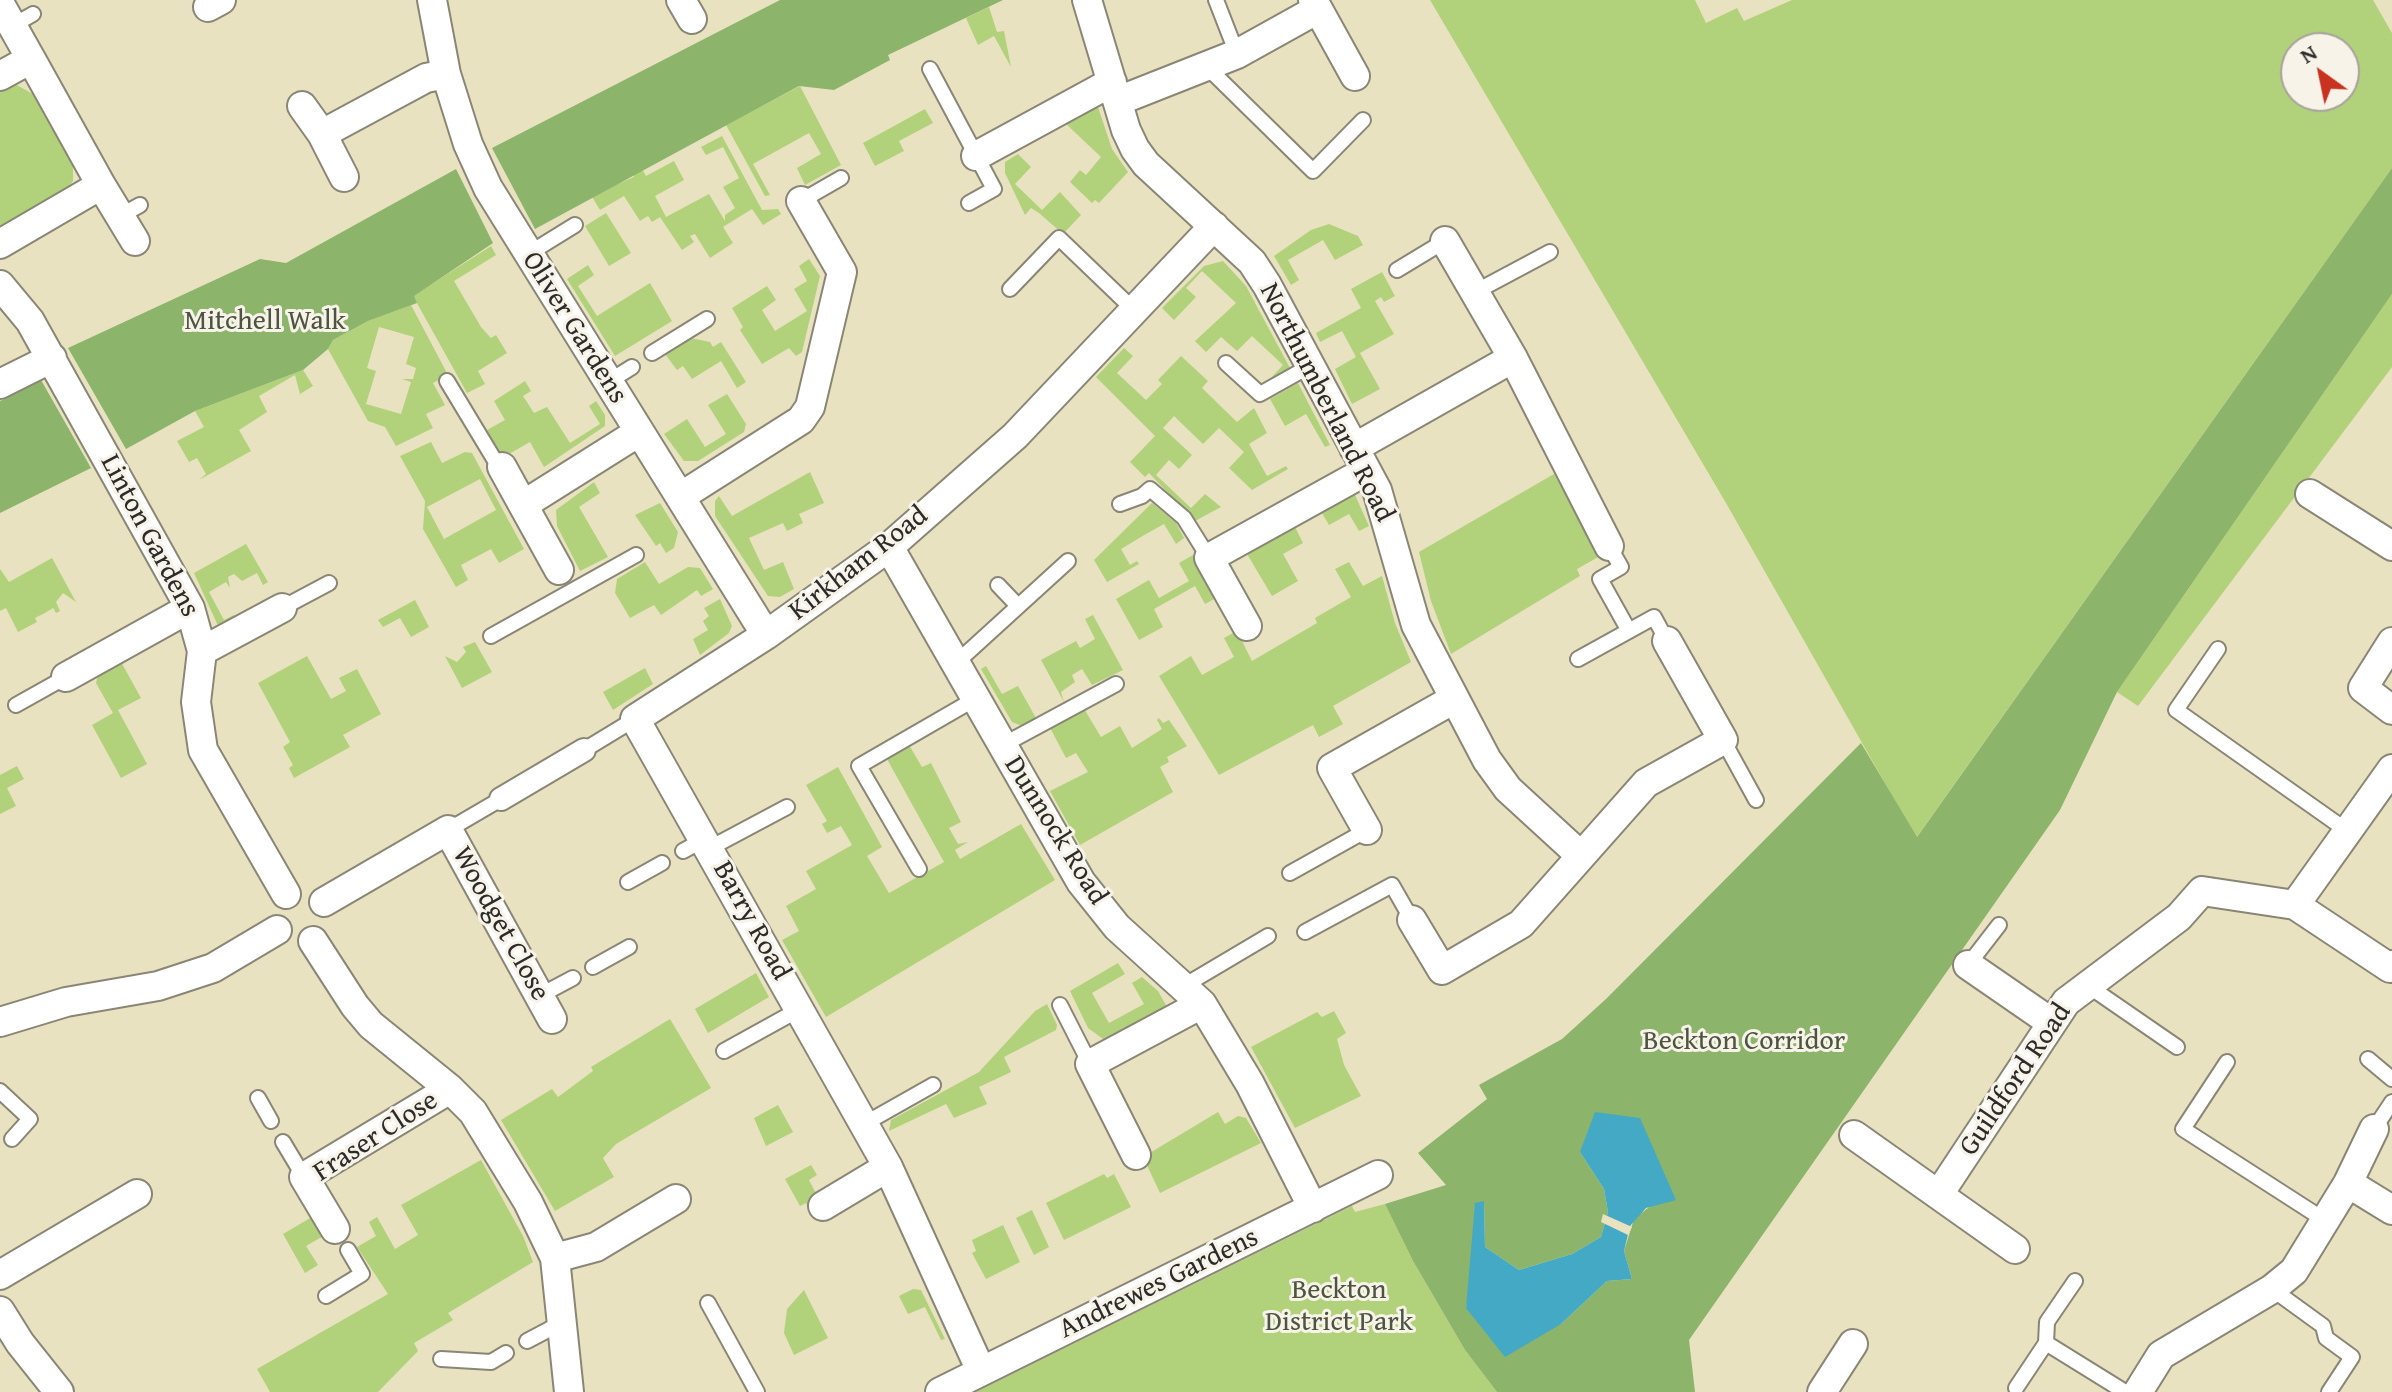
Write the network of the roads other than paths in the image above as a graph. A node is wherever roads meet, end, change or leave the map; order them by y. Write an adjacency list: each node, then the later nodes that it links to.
1 (432, 0): 10 (street, Oliver Gardens)
2 (1087, 0): 13 (street, Northumberland Road)
3 (1216, 0): 6 (lane)
4 (1316, 4): 6 (street); 12 (street)
5 (15, 15): 7 (street)
6 (1237, 54): 8 (street)
7 (31, 59): 11 (street); 20 (street)
8 (1206, 66): 13 (street); 15 (lane)
9 (930, 69): 17 (lane)
10 (446, 74): 16 (street); 29 (street, Oliver Gardens)
11 (0, 76)
12 (1355, 76)
13 (1115, 91): 17 (street); 24 (street, Northumberland Road)
14 (302, 106): 16 (street)
15 (1363, 120)
16 (322, 134): 18 (street)
17 (976, 156): 22 (lane)
18 (344, 177)
19 (841, 178): 21 (lane)
20 (101, 185): 25 (street); 27 (street)
21 (801, 201): 49 (street)
22 (969, 203)
23 (575, 225): 29 (lane)
24 (1214, 226): 34 (street, Kirkham Road); 40 (street, Northumberland Road)
25 (135, 241)
26 (1445, 241): 30 (lane); 33 (street)
27 (0, 244)
28 (1550, 252): 33 (lane)
29 (528, 254): 43 (street, Oliver Gardens)
30 (1397, 270)
31 (0, 285): 37 (street, Linton Gardens)
32 (1010, 289): 34 (lane)
33 (1475, 292): 38 (street)
34 (1135, 311): 54 (street, Kirkham Road)
35 (707, 319): 36 (lane)
36 (652, 353)
37 (52, 358): 44 (street); 62 (street, Linton Gardens)
38 (1513, 358): 46 (street); 52 (street)
39 (1226, 363): 40 (lane)
40 (1310, 366): 46 (street, Northumberland Road)
41 (632, 367): 43 (lane)
42 (447, 381): 47 (lane)
43 (608, 382): 45 (street, Oliver Gardens)
44 (0, 384)
45 (639, 432): 49 (street, Oliver Gardens); 51 (street)
46 (1360, 460): 56 (street); 77 (street, Northumberland Road)
47 (502, 467): 51 (street)
48 (2310, 494): 53 (street)
49 (680, 497): 66 (street, Oliver Gardens)
50 (1120, 504): 56 (lane)
51 (523, 505): 58 (street)
52 (1609, 546): 65 (lane)
53 (2392, 546)
54 (889, 547): 66 (street, Kirkham Road); 73 (street, Dunnock Road)
55 (636, 555): 58 (lane)
56 (1209, 558): 64 (street)
57 (1068, 561): 61 (lane)
58 (565, 581): 67 (lane)
59 (329, 583): 63 (lane)
60 (998, 585): 61 (lane)
61 (1018, 606): 73 (lane)
62 (190, 608): 71 (street, Linton Gardens); 74 (street)
63 (282, 608): 71 (street)
64 (1247, 626)
65 (1629, 631): 68 (lane); 72 (lane)
66 (766, 635): 80 (street, Kirkham Road)
67 (491, 636)
68 (1667, 641): 81 (street)
69 (2392, 642): 79 (street)
70 (2218, 649): 90 (lane)
71 (202, 651): 97 (street, Linton Gardens)
72 (1578, 659)
73 (956, 663): 76 (street, Dunnock Road)
74 (66, 677): 78 (lane)
75 (1116, 684): 82 (lane)
76 (975, 699): 82 (street, Dunnock Road); 94 (lane)
77 (1454, 699): 89 (street); 92 (street, Northumberland Road)
78 (16, 705)
79 (2392, 710)
80 (635, 719): 83 (lane, Kirkham Road); 91 (street, Barry Road)
81 (1723, 740): 86 (lane); 92 (street)
82 (1001, 746): 112 (street, Dunnock Road)
83 (584, 750): 85 (street, Kirkham Road)
84 (2392, 769): 90 (street)
85 (501, 799): 88 (lane, Kirkham Road)
86 (1756, 800)
87 (787, 807): 91 (lane)
88 (448, 830): 98 (street); 114 (street, Woodget Close)
89 (1367, 830): 95 (lane)
90 (2346, 830): 99 (street)
91 (699, 846): 115 (street, Barry Road)
92 (1580, 855): 100 (street)
93 (662, 863): 96 (lane)
94 (919, 869)
95 (1290, 873)
96 (628, 882)
97 (286, 894): 98 (street); 102 (street)
98 (324, 902): 105 (street)
99 (2295, 905): 108 (street); 111 (street, Guildford Road)
100 (1412, 920): 103 (lane)
101 (1999, 925): 107 (lane)
102 (277, 930): 105 (street); 116 (street)
103 (1305, 932)
104 (1268, 936): 112 (lane)
105 (313, 941): 125 (street)
106 (629, 947): 109 (lane)
107 (1968, 965): 117 (street)
108 (2392, 965)
109 (593, 967)
110 (573, 978): 114 (lane)
111 (2087, 985): 117 (street, Guildford Road); 118 (lane)
112 (1192, 995): 122 (street); 144 (street, Dunnock Road)
113 (1060, 1005): 122 (lane)
114 (546, 1007)
115 (800, 1009): 119 (lane); 130 (street, Barry Road)
116 (0, 1022)
117 (2052, 1023): 141 (street, Guildford Road)
118 (2177, 1047)
119 (724, 1051)
120 (2368, 1059): 123 (lane)
121 (2227, 1062): 146 (lane)
122 (1090, 1064): 135 (street)
123 (2392, 1079)
124 (933, 1085): 130 (lane)
125 (450, 1089): 138 (street, Fraser Close); 149 (street)
126 (0, 1091): 133 (lane)
127 (258, 1098): 129 (lane)
128 (2392, 1102): 131 (lane)
129 (271, 1121)
130 (864, 1124): 136 (street, Barry Road)
131 (2374, 1129): 139 (street)
132 (1854, 1135): 141 (street)
133 (12, 1139)
134 (283, 1142): 138 (lane)
135 (1136, 1155)
136 (888, 1167): 143 (street); 162 (street, Barry Road)
137 (1378, 1175): 144 (street, Andrewes Gardens)
138 (304, 1177): 147 (street, Fraser Close)
139 (2348, 1183): 145 (street); 146 (street)
140 (137, 1194): 150 (street)
141 (1939, 1194): 148 (street)
142 (676, 1199): 149 (street)
143 (823, 1206)
144 (1313, 1208): 162 (street, Andrewes Gardens)
145 (2392, 1210)
146 (2326, 1221): 152 (street)
147 (342, 1239): 153 (lane)
148 (2015, 1249)
149 (555, 1258): 156 (street)
150 (0, 1275)
151 (2075, 1281): 158 (lane)
152 (2272, 1289): 170 (street); 171 (lane)
153 (326, 1296)
154 (708, 1303): 166 (lane)
155 (0, 1311): 164 (street)
156 (563, 1322): 157 (lane); 165 (street)
157 (527, 1341)
158 (2046, 1343): 163 (lane); 169 (lane)
159 (1853, 1344): 168 (street)
160 (506, 1353): 161 (lane)
161 (441, 1359)
162 (981, 1371): 167 (street, Andrewes Gardens)
163 (2016, 1388)
164 (59, 1392)
165 (569, 1392)
166 (757, 1392)
167 (940, 1392)
168 (1822, 1392)
169 (2125, 1392)
170 (2138, 1392)
171 (2329, 1392)

